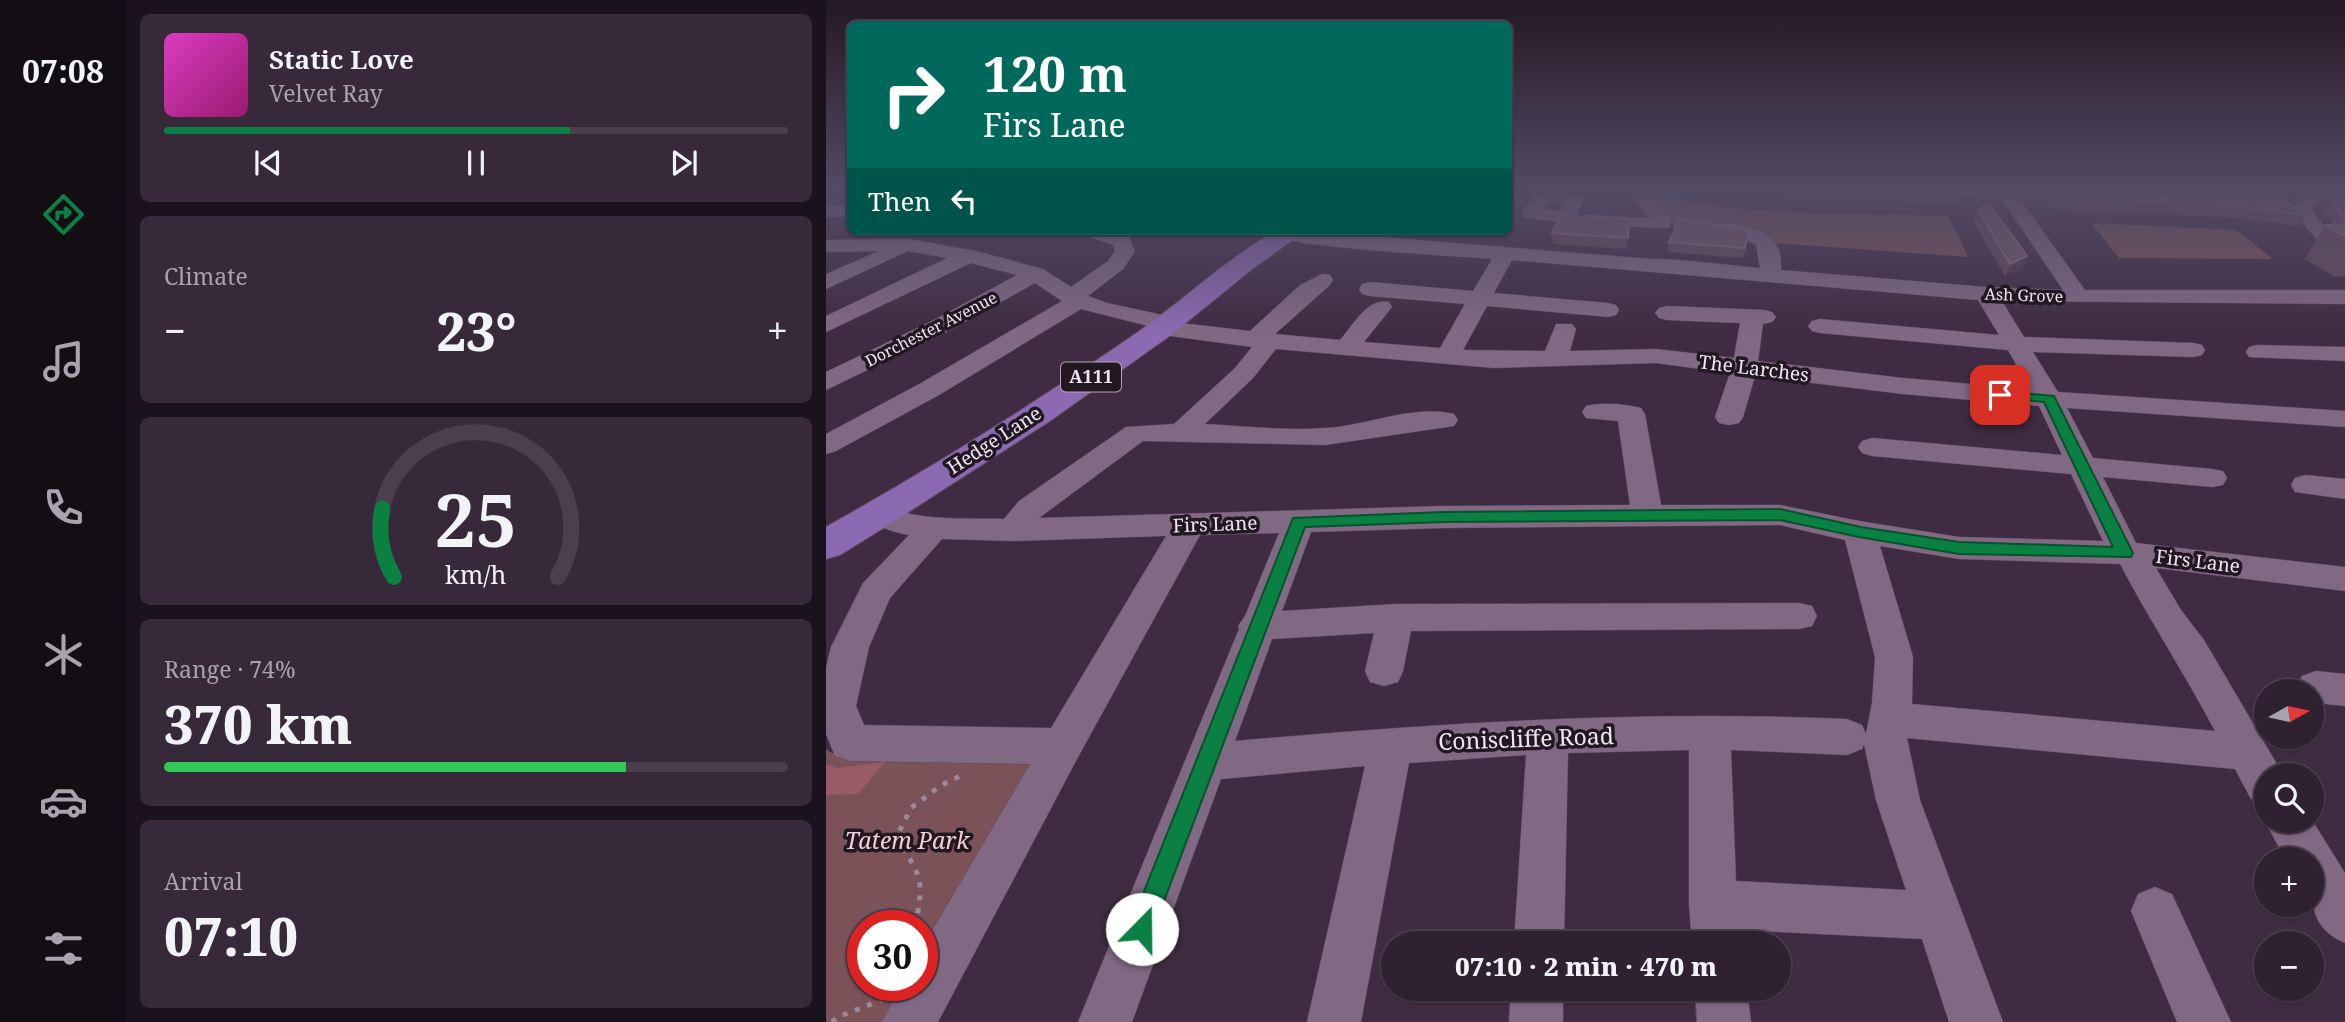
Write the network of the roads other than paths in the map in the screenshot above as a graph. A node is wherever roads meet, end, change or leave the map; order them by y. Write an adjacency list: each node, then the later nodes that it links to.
1 (1112, 238): 21 (street)
2 (1276, 238): 28 (main road, Hedge Lane / A111)
3 (1346, 238): 11 (street, Ash Grove)
4 (1530, 238): 11 (street)
5 (1755, 238): 15 (street)
6 (2030, 238): 19 (street)
7 (2328, 238): 10 (street)
8 (909, 245): 9 (street, The Larches); 12 (street, The Larches); 17 (street)
9 (826, 246)
10 (2345, 250)
11 (1516, 253): 13 (street, Ash Grove); 22 (street)
12 (968, 256): 14 (street, The Larches); 27 (street)
13 (1709, 270): 15 (street, Ash Grove); 26 (street)
14 (1035, 274): 21 (street, The Larches); 40 (street, Dorchester Avenue)
15 (1771, 275): 18 (street, Ash Grove)
16 (1322, 280): 31 (street)
17 (826, 282)
18 (1986, 294): 19 (street, Ash Grove); 32 (street)
19 (2070, 297): 20 (street, Ash Grove)
20 (2334, 297): 24 (street)
21 (1075, 299): 28 (street, The Larches); 47 (street)
22 (1481, 299): 23 (street); 33 (street); 37 (street)
23 (1608, 310)
24 (2345, 310)
25 (1667, 313): 26 (street)
26 (1709, 315): 39 (street)
27 (826, 325)
28 (1166, 325): 31 (street, The Larches); 53 (main road, Hedge Lane / A111)
29 (1820, 326): 32 (street)
30 (1564, 329): 38 (street)
31 (1263, 341): 33 (street, The Larches); 46 (street)
32 (2017, 344): 34 (street); 41 (street)
33 (1347, 347): 37 (street, The Larches)
34 (2193, 350)
35 (2258, 352): 36 (street)
36 (2345, 354)
37 (1447, 357): 38 (street, The Larches)
38 (1555, 359): 39 (street, The Larches)
39 (1745, 367): 41 (street, The Larches); 43 (street)
40 (826, 382)
41 (2049, 399): 45 (street, The Larches); 49 (street)
42 (1596, 412): 54 (street)
43 (1725, 417)
44 (1444, 420): 46 (street)
45 (2340, 423)
46 (1181, 432): 58 (street)
47 (826, 445)
48 (1872, 447): 49 (street)
49 (2081, 467): 50 (street); 61 (street)
50 (2212, 478)
51 (2306, 485): 52 (street)
52 (2345, 489)
53 (881, 513): 57 (street, Firs Lane); 60 (main road, Hedge Lane / A111)
54 (1647, 515): 55 (street, Firs Lane); 59 (street, Firs Lane)
55 (1299, 522): 56 (street, Firs Lane); 65 (street)
56 (1189, 526): 58 (street, Firs Lane); 73 (street)
57 (934, 528): 58 (street, Firs Lane); 67 (street)
58 (1013, 530)
59 (1859, 532): 61 (street, Firs Lane); 68 (street)
60 (826, 545)
61 (2128, 553): 62 (street, Firs Lane); 75 (street)
62 (2340, 584)
63 (1799, 616): 64 (street)
64 (1395, 618): 65 (street); 66 (street)
65 (1256, 626): 74 (street)
66 (1384, 671)
67 (831, 709): 73 (street)
68 (1890, 719): 76 (street); 79 (street)
69 (1710, 732): 70 (street, Coniscliffe Road); 71 (street, Coniscliffe Road); 81 (street)
70 (1847, 737)
71 (1548, 738): 72 (street, Coniscliffe Road); 82 (street)
72 (1391, 744): 74 (street, Coniscliffe Road); 87 (street)
73 (1062, 746): 85 (street)
74 (1205, 762): 86 (street)
75 (2254, 765)
76 (2254, 769)
77 (2324, 883): 80 (street)
78 (2155, 911): 91 (street)
79 (1940, 916): 81 (street); 90 (street)
80 (2345, 919)
81 (1715, 924)
82 (1540, 931)
83 (1537, 1001): 88 (street)
84 (1722, 1001): 89 (street)
85 (900, 1011)
86 (1105, 1022)
87 (1334, 1022)
88 (1536, 1022)
89 (1724, 1022)
90 (1976, 1022)
91 (2204, 1022)

